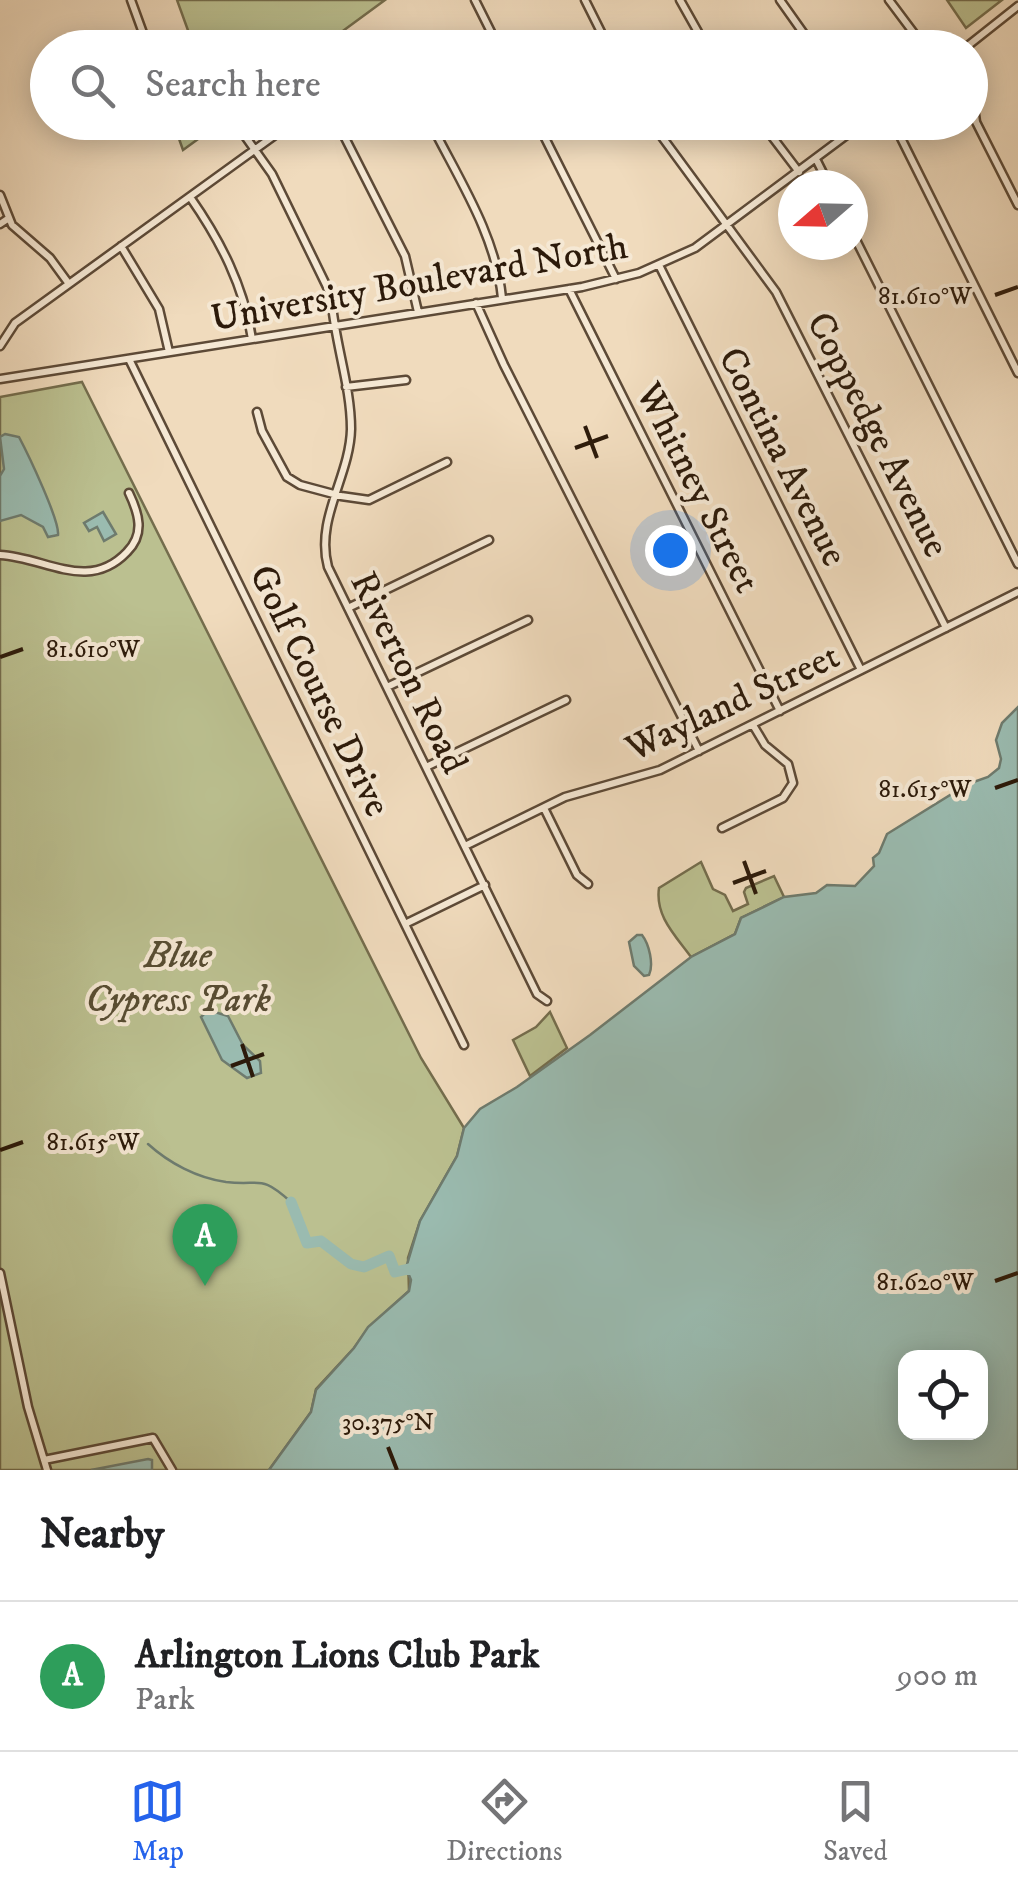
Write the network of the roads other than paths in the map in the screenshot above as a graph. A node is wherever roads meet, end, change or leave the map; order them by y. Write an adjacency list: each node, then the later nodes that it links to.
1 (130, 0): 8 (street)
2 (476, 0): 9 (street)
3 (585, 0): 10 (street)
4 (680, 0): 11 (street)
5 (780, 0): 12 (street)
6 (889, 0): 13 (street)
7 (1018, 6): 14 (street)
8 (142, 30)
9 (490, 30)
10 (600, 30)
11 (697, 30)
12 (801, 30)
13 (912, 30)
14 (988, 30)
15 (248, 140): 25 (street, Riverton Road)
16 (270, 140): 25 (street)
17 (346, 140): 45 (street)
18 (439, 140): 43 (street)
19 (546, 140): 40 (street)
20 (664, 140): 36 (street, Coppedge Avenue)
21 (774, 140): 27 (street)
22 (841, 140): 26 (street, University Boulevard North)
23 (902, 140): 51 (street)
24 (985, 140): 33 (street)
25 (256, 150): 32 (street); 46 (street, Riverton Road)
26 (816, 159): 28 (street, University Boulevard North); 29 (street)
27 (797, 170)
28 (801, 170)
29 (821, 170)
30 (778, 187): 36 (street, University Boulevard North)
31 (0, 194): 34 (street)
32 (190, 197): 37 (street); 47 (street)
33 (1018, 205)
34 (9, 218): 35 (street); 41 (street)
35 (0, 224)
36 (727, 226): 39 (street, University Boulevard North); 65 (street, Coppedge Avenue)
37 (121, 246): 41 (street); 49 (street)
38 (866, 260): 61 (street)
39 (659, 265): 40 (street, University Boulevard North); 66 (street, Contina Avenue)
40 (616, 279): 42 (street, University Boulevard North)
41 (69, 284): 48 (street)
42 (569, 288): 43 (street, University Boulevard North); 69 (street, Whitney Street)
43 (502, 298): 44 (street, University Boulevard North)
44 (476, 303): 45 (street, University Boulevard North); 71 (street)
45 (418, 312): 46 (street, University Boulevard North)
46 (335, 326): 47 (street, University Boulevard North); 54 (street, Riverton Road)
47 (252, 338): 49 (street, University Boulevard North)
48 (0, 346)
49 (170, 352): 50 (street, University Boulevard North)
50 (128, 359): 52 (street, University Boulevard North); 78 (street, Golf Course Drive)
51 (1018, 373)
52 (0, 379)
53 (406, 380): 54 (street)
54 (346, 387): 58 (street, Riverton Road)
55 (256, 412): 58 (street)
56 (447, 462): 58 (street)
57 (129, 494): 60 (street)
58 (336, 495): 63 (street, Riverton Road)
59 (489, 540): 63 (street)
60 (0, 555)
61 (1018, 564)
62 (1018, 592): 65 (street, Wayland Street)
63 (348, 608): 67 (street, Riverton Road)
64 (528, 620): 67 (street)
65 (946, 628): 66 (street, Wayland Street)
66 (861, 670): 69 (street, Wayland Street)
67 (387, 687): 72 (street, Riverton Road)
68 (566, 700): 72 (street)
69 (780, 711): 70 (street, Wayland Street)
70 (753, 725): 71 (street, Wayland Street); 74 (street)
71 (699, 752): 73 (street, Wayland Street)
72 (426, 767): 75 (street, Riverton Road)
73 (544, 808): 75 (street, Wayland Street); 76 (street)
74 (722, 828)
75 (465, 846): 77 (street, Riverton Road)
76 (588, 884)
77 (485, 886): 78 (street); 79 (street, Riverton Road)
78 (404, 924): 80 (street, Golf Course Drive)
79 (547, 1001)
80 (464, 1045)
81 (0, 1274): 82 (street)
82 (44, 1460): 83 (street); 84 (street)
83 (47, 1470)
84 (172, 1470)

